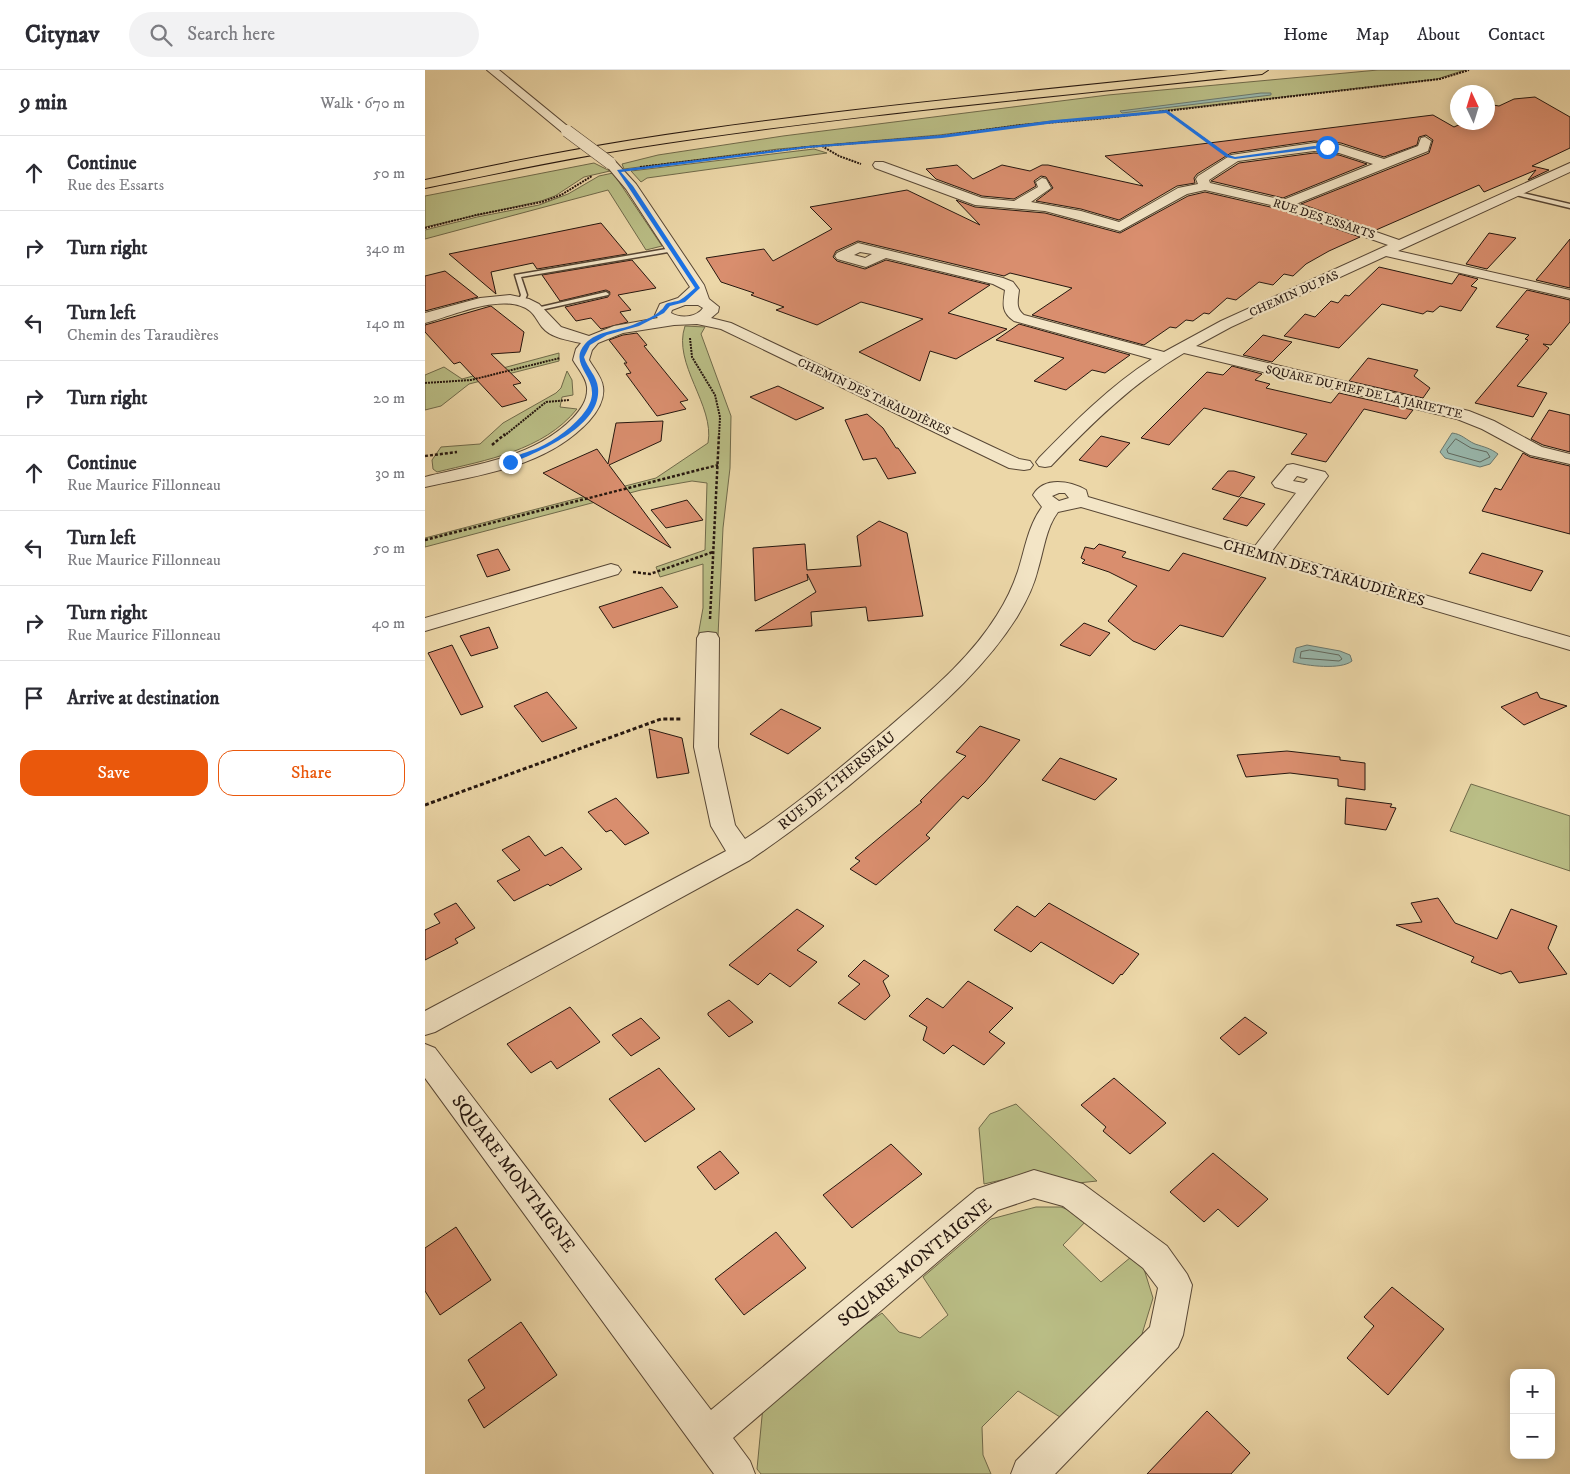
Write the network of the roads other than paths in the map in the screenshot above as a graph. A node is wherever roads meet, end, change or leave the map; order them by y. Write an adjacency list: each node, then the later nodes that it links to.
1 (492, 70): 17 (street, CHEMIN DES TARAUDIÈRES, bridge)
2 (1192, 70): 8 (highway)
3 (1262, 70): 10 (highway)
4 (1425, 142): 5 (street)
5 (1383, 163): 11 (street); 14 (street)
6 (879, 165): 13 (street)
7 (1570, 167): 12 (street, CHEMIN DU PAS)
8 (425, 173)
9 (1042, 182): 13 (street)
10 (425, 184)
11 (1205, 186): 13 (street); 14 (street, RUE DES ESSARTS)
12 (1513, 193): 15 (lane); 16 (street, CHEMIN DU PAS)
13 (1018, 204)
14 (1284, 204): 16 (street, RUE DES ESSARTS)
15 (1570, 206)
16 (1401, 245): 18 (street, CHEMIN DU PAS)
17 (672, 250): 22 (street, CHEMIN DES TARAUDIÈRES); 23 (lane)
18 (1385, 252): 21 (street); 32 (street, CHEMIN DU PAS)
19 (885, 254): 33 (street)
20 (606, 294): 24 (lane)
21 (1570, 294)
22 (704, 300): 25 (street); 27 (street); 30 (street, CHEMIN DES TARAUDIÈRES)
23 (522, 302): 24 (street); 26 (street)
24 (536, 309): 31 (street)
25 (662, 312): 28 (street); 29 (street)
26 (425, 318)
27 (695, 319): 28 (street, CHEMIN DES TARAUDIÈRES); 30 (street, CHEMIN DES TARAUDIÈRES)
28 (676, 320): 29 (street, CHEMIN DES TARAUDIÈRES)
29 (637, 325): 31 (street)
30 (725, 326): 36 (street, CHEMIN DES TARAUDIÈRES)
31 (591, 341): 35 (street)
32 (1183, 348): 33 (street, CHEMIN DU PAS); 34 (street, SQUARE DU FIEF DE LA JARIETTE)
33 (1165, 357): 36 (street, CHEMIN DU PAS)
34 (1570, 458)
35 (425, 482)
36 (1051, 482): 38 (street, CHEMIN DES TARAUDIÈRES); 43 (street, RUE DE L'HERSEAU)
37 (1307, 490): 38 (street)
38 (1259, 554): 42 (street, CHEMIN DES TARAUDIÈRES)
39 (611, 570): 40 (street)
40 (425, 625)
41 (709, 638): 43 (street)
42 (1570, 644)
43 (741, 854): 44 (street, RUE DE L'HERSEAU)
44 (425, 1024)
45 (425, 1056): 46 (street, SQUARE MONTAIGNE)
46 (709, 1435): 47 (street, SQUARE MONTAIGNE); 48 (street, SQUARE MONTAIGNE)
47 (737, 1474)
48 (1029, 1474)

